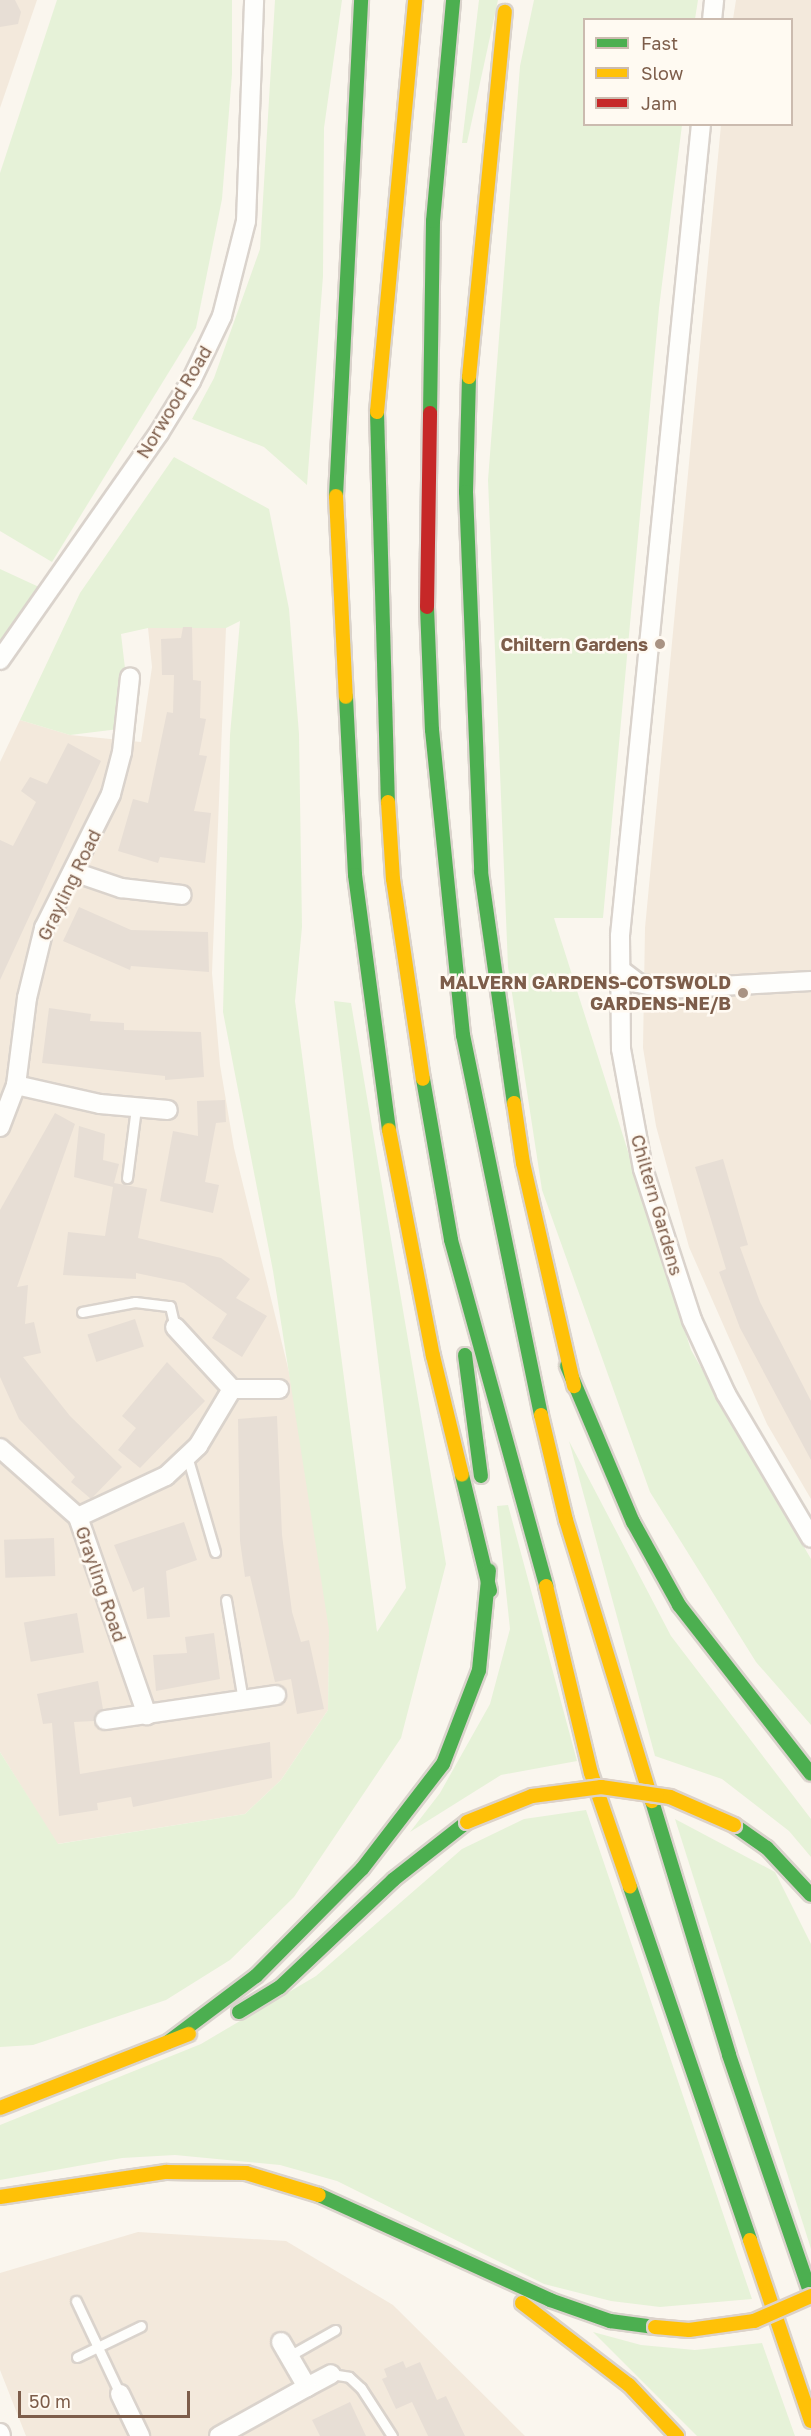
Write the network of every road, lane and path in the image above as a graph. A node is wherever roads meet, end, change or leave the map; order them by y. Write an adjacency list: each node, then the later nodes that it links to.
1 (254, 0): 16 (street, Norwood Road)
2 (361, 0): 10 (highway)
3 (415, 0): 14 (highway)
4 (453, 0): 15 (highway)
5 (714, 0): 7 (street)
6 (507, 6): 9 (highway); 33 (highway)
7 (712, 18)
8 (701, 126): 20 (street, Chiltern Gardens)
9 (473, 176)
10 (350, 184): 11 (highway); 41 (highway)
11 (363, 287)
12 (369, 333): 14 (highway)
13 (448, 341): 15 (highway)
14 (377, 391): 28 (highway)
15 (427, 494): 26 (highway)
16 (0, 660)
17 (130, 677): 18 (street, Grayling Road)
18 (74, 872): 19 (street); 22 (street, Grayling Road)
19 (182, 896)
20 (622, 971): 21 (street); 39 (street, Chiltern Gardens)
21 (811, 981)
22 (16, 1085): 23 (street); 25 (street, Grayling Road)
23 (136, 1108): 24 (street); 27 (lane)
24 (168, 1110)
25 (0, 1127)
26 (488, 1170): 29 (highway); 53 (highway)
27 (127, 1178)
28 (450, 1240): 41 (highway); 63 (highway)
29 (527, 1267)
30 (536, 1288): 33 (highway)
31 (82, 1312): 32 (lane)
32 (175, 1327): 34 (street)
33 (574, 1386): 47 (highway)
34 (232, 1389): 35 (street); 37 (street)
35 (279, 1389)
36 (0, 1448): 38 (street, Grayling Road)
37 (187, 1456): 38 (street); 40 (lane)
38 (78, 1517): 45 (street, Grayling Road)
39 (811, 1538)
40 (215, 1552)
41 (490, 1591): 49 (highway)
42 (226, 1600): 44 (lane)
43 (276, 1695): 44 (street)
44 (243, 1700): 45 (street)
45 (147, 1715): 46 (street)
46 (105, 1720)
47 (811, 1774)
48 (811, 1895): 49 (highway, bridge)
49 (168, 2042): 50 (highway)
50 (3, 2107)
51 (0, 2197): 52 (highway)
52 (455, 2258): 53 (highway, bridge); 67 (highway)
53 (811, 2295)
54 (76, 2301): 57 (lane)
55 (141, 2326): 57 (lane)
56 (335, 2330): 58 (lane)
57 (99, 2349): 59 (lane); 62 (lane)
58 (285, 2349): 61 (street)
59 (77, 2357)
60 (331, 2374): 61 (street); 66 (lane)
61 (307, 2387): 65 (street)
62 (120, 2394): 64 (street)
63 (811, 2421)
64 (140, 2436)
65 (219, 2436)
66 (392, 2436)
67 (677, 2436)

